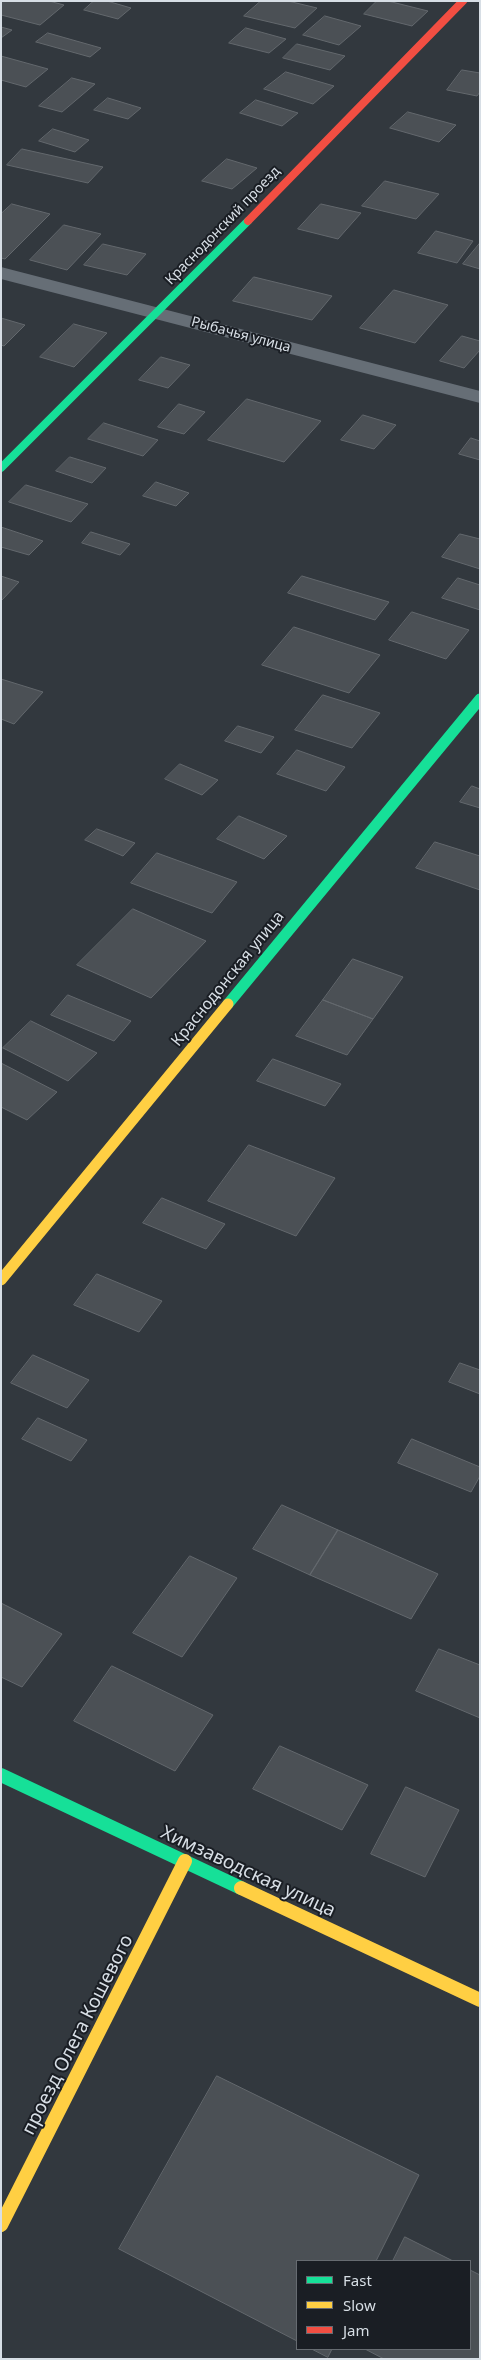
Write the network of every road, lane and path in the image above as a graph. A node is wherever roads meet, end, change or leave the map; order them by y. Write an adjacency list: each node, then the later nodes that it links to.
1 (463, 1): 3 (street, Краснодонский проезд)
2 (1, 273): 3 (street, Рыбачья улица)
3 (158, 313): 4 (street, Рыбачья улица); 5 (street, Краснодонский проезд)
4 (480, 397)
5 (1, 468)
6 (480, 699): 7 (street, Краснодонская улица)
7 (1, 1280)
8 (1, 1775): 9 (street, Химзаводская улица)
9 (185, 1861): 10 (street, Химзаводская улица); 11 (street, проезд Олега Кошевого)
10 (480, 2000)
11 (1, 2225)

